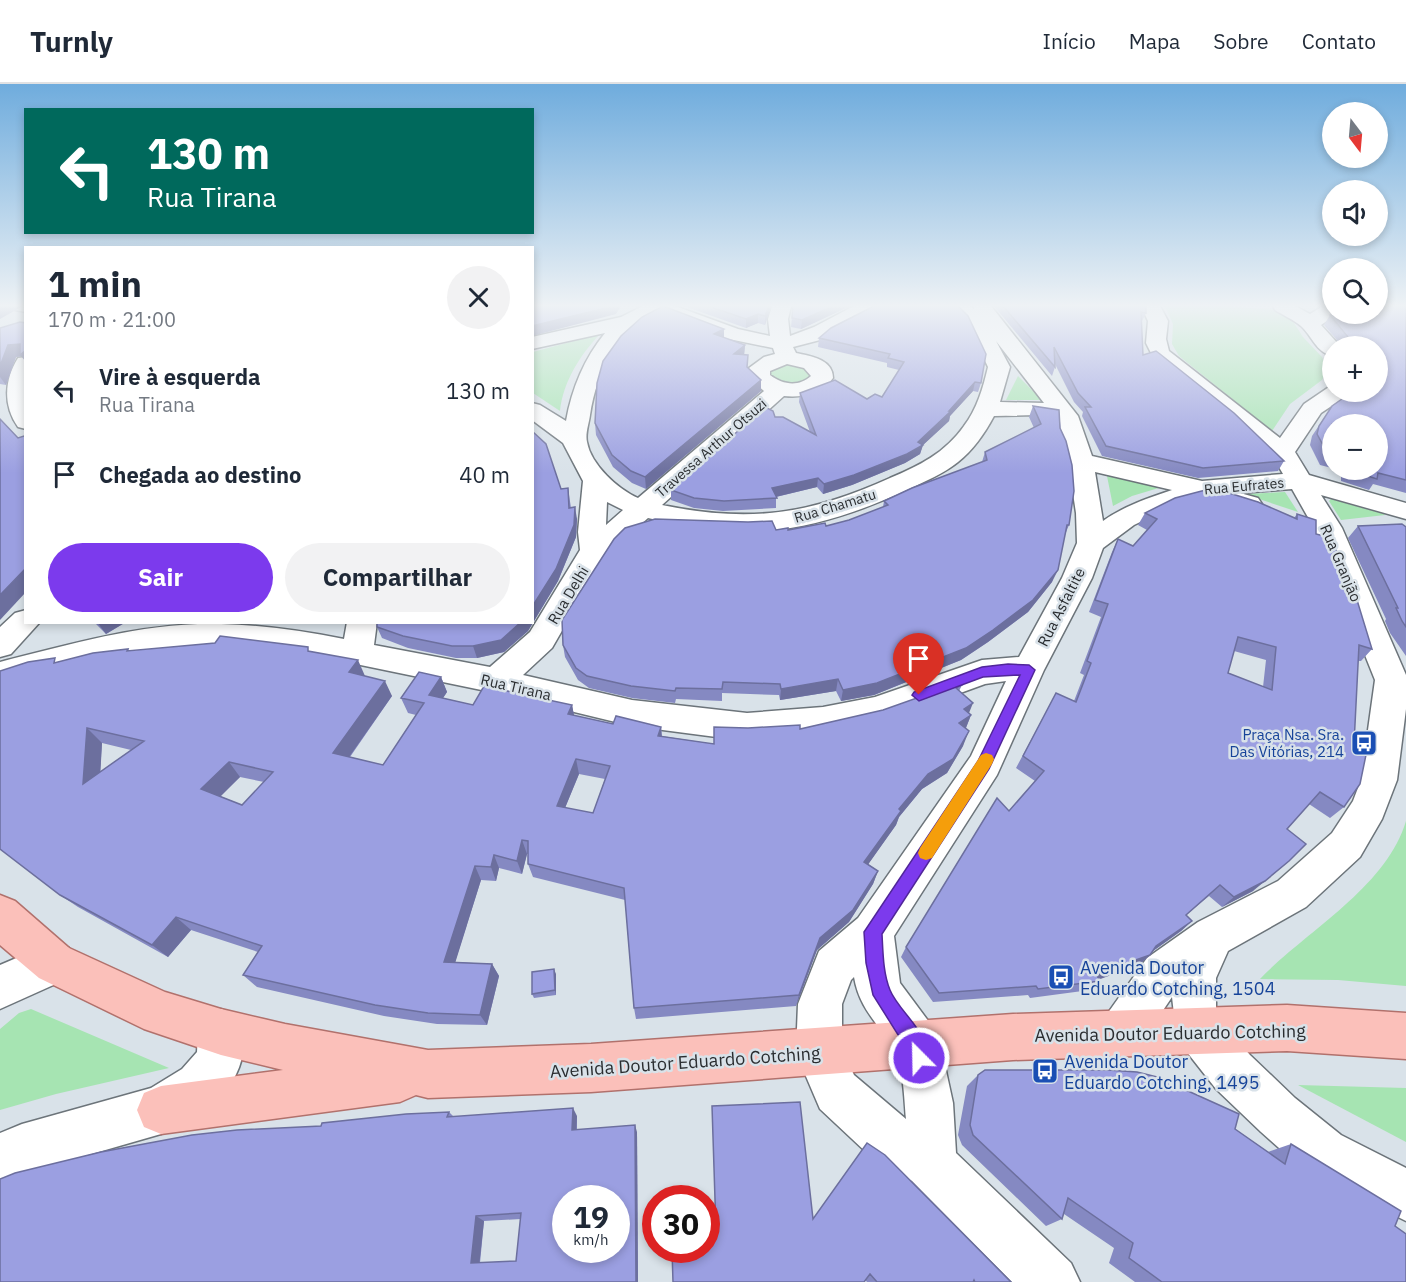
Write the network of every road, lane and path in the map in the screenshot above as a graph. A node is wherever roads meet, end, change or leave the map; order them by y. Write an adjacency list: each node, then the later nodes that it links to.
1 (598, 362): 16 (street)
2 (770, 362): 10 (street)
3 (809, 362): 10 (street)
4 (997, 362): 7 (street)
5 (1023, 362): 9 (street, Rua Asfaltite)
6 (1170, 362): 17 (street)
7 (999, 367): 9 (street); 12 (street, Rua Chamatu)
8 (24, 368): 13 (street)
9 (1029, 369): 15 (street, Rua Asfaltite)
10 (779, 389): 22 (street, Travessa Arthur Otsuzi)
11 (1322, 402): 17 (street)
12 (988, 409): 15 (street); 24 (street, Rua Chamatu)
13 (24, 411)
14 (534, 411): 16 (street)
15 (1066, 416): 18 (street, Rua Asfaltite)
16 (575, 442): 19 (street, Rua Chamatu)
17 (1282, 451): 20 (street, Rua Granjão)
18 (1080, 461): 21 (street); 27 (street, Rua Asfaltite)
19 (596, 478): 22 (street, Rua Chamatu); 28 (street, Rua Delhi)
20 (1300, 481): 21 (street, Rua Eufrates); 23 (street, Rua Eufrates); 26 (street, Rua Granjão)
21 (1202, 489): 26 (street); 27 (street, Rua Eufrates)
22 (643, 508): 24 (street, Rua Chamatu); 28 (street, Rua Delhi)
23 (1406, 511)
24 (678, 516): 28 (street)
25 (1406, 525): 26 (street)
26 (1328, 528): 35 (street, Rua Granjão)
27 (1091, 543): 33 (street, Rua Asfaltite)
28 (601, 544): 31 (street, Rua Delhi)
29 (24, 624): 32 (street)
30 (359, 638): 32 (street, Rua Tirana); 34 (street, Rua Tirana)
31 (541, 640): 34 (street, Rua Delhi); 36 (street, Rua Delhi)
32 (3, 663)
33 (1029, 670): 36 (street, Rua Tirana); 38 (street, Rua Asfaltite)
34 (496, 681): 36 (street, Rua Tirana)
35 (1398, 688): 39 (street)
36 (541, 693)
37 (0, 915): 40 (main road, Avenida Doutor Eduardo Cotching)
38 (873, 932): 46 (street); 47 (street, Rua Asfaltite)
39 (1213, 936): 42 (street); 44 (street)
40 (54, 963): 41 (street); 43 (main road, Avenida Doutor Eduardo Cotching)
41 (0, 987)
42 (1199, 1031): 44 (main road, Avenida Doutor Eduardo Cotching); 45 (main road, Avenida Doutor Eduardo Cotching); 52 (street)
43 (221, 1032): 48 (main road, Avenida Doutor Eduardo Cotching); 49 (street)
44 (1121, 1033): 46 (main road, Avenida Doutor Eduardo Cotching)
45 (1406, 1036)
46 (916, 1045): 47 (main road, Avenida Doutor Eduardo Cotching); 51 (street)
47 (819, 1053): 48 (main road, Avenida Doutor Eduardo Cotching); 51 (street)
48 (428, 1074): 49 (main road)
49 (161, 1110): 50 (street)
50 (0, 1158)
51 (930, 1163): 53 (street)
52 (1406, 1195)
53 (1052, 1282)

